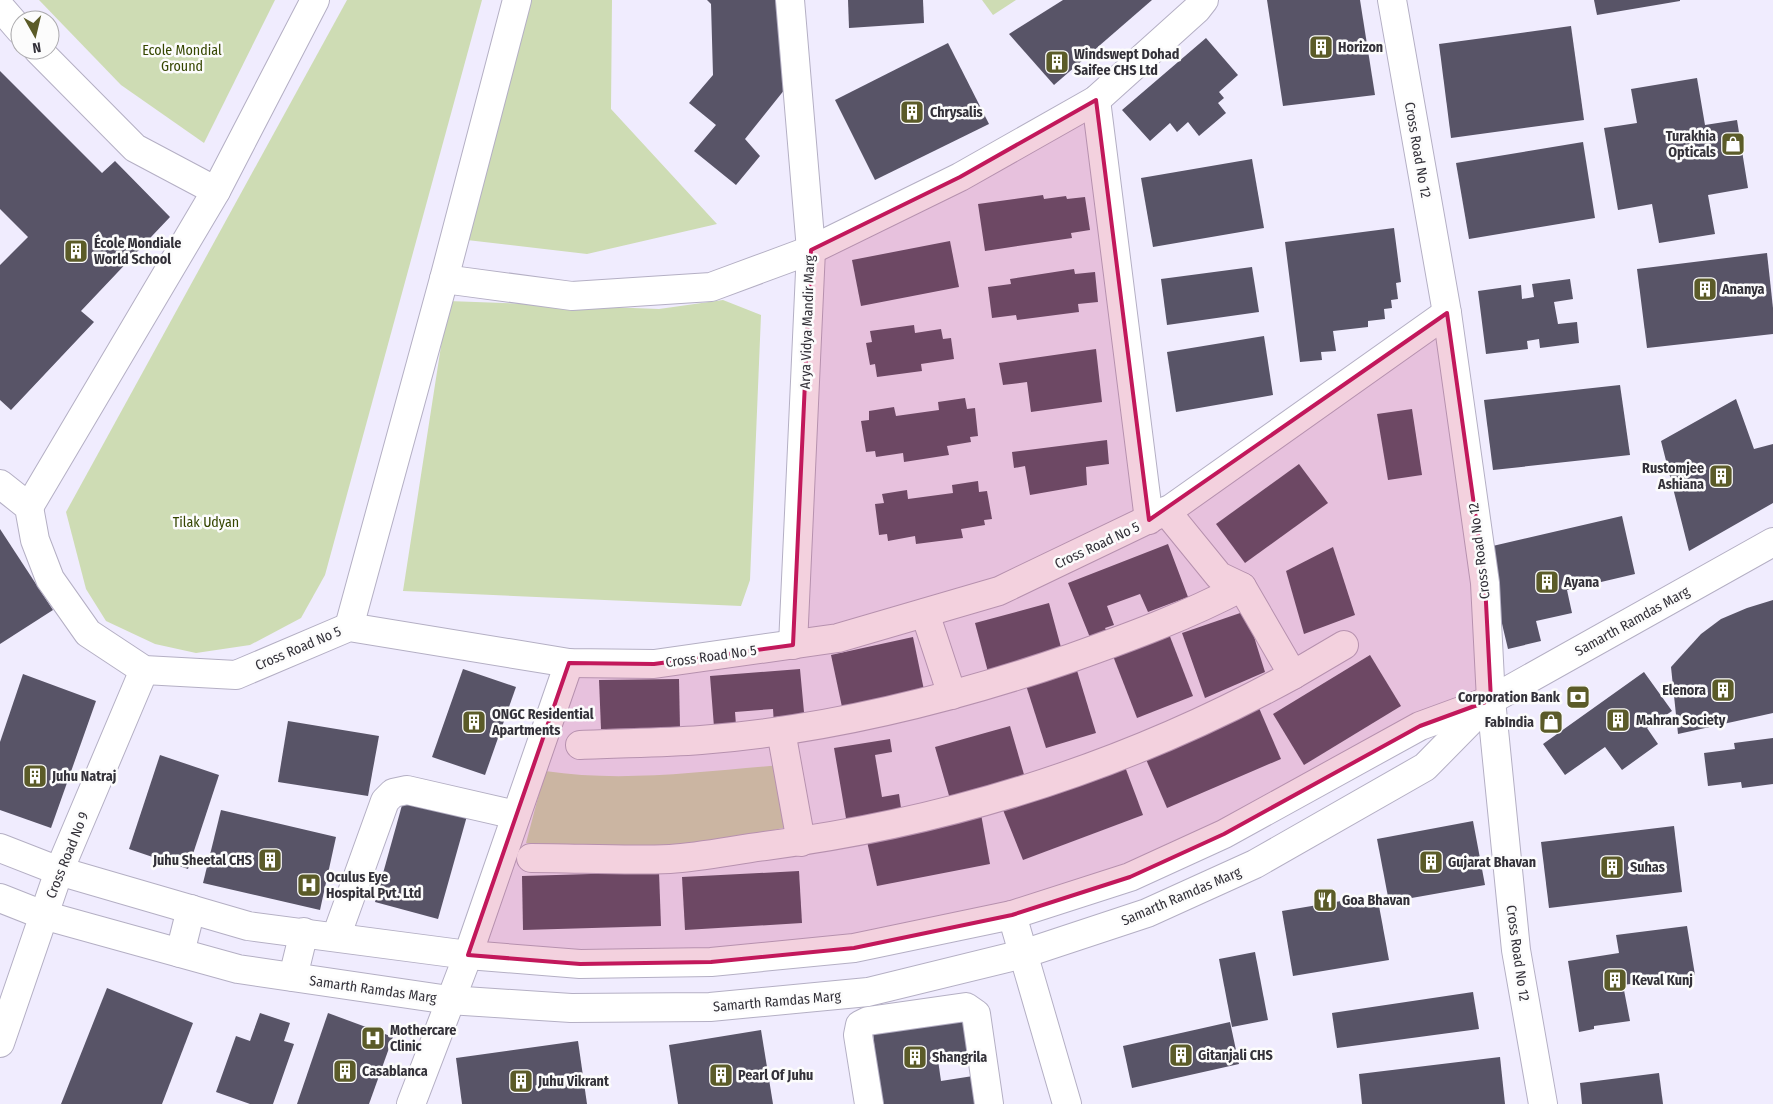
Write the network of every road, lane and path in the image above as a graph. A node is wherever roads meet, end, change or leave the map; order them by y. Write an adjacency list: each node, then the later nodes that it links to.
1 (315, 0): 10 (street)
2 (517, 0): 12 (street)
3 (790, 0): 11 (street, Arya Vidya Mandir Marg)
4 (1204, 0): 9 (street)
5 (1392, 0): 13 (street, Cross Road No 12)
6 (0, 8): 7 (street)
7 (10, 19)
8 (48, 60): 10 (street)
9 (1096, 100): 11 (street); 16 (street)
10 (216, 191): 15 (street)
11 (811, 250): 12 (street); 21 (street, Arya Vidya Mandir Marg)
12 (444, 279): 20 (street)
13 (1447, 312): 16 (street, Cross Road No 5); 27 (street, Cross Road No 12)
14 (0, 484): 15 (street)
15 (29, 507): 24 (street)
16 (1157, 516): 18 (street); 19 (street, Cross Road No 5)
17 (1773, 542): 27 (street, Samarth Ramdas Marg)
18 (1242, 587): 25 (street); 26 (street)
19 (925, 613): 21 (street, Cross Road No 5); 26 (street)
20 (349, 627): 23 (street, Cross Road No 5); 24 (street, Cross Road No 5)
21 (793, 645): 23 (street, Cross Road No 5)
22 (1344, 645): 25 (street)
23 (569, 662): 30 (street)
24 (144, 670): 34 (street, Cross Road No 9)
25 (1293, 675): 31 (street)
26 (952, 695): 28 (street)
27 (1491, 700): 39 (street, Samarth Ramdas Marg); 45 (street, Samarth Ramdas Marg); 56 (street, Cross Road No 12)
28 (781, 731): 29 (street); 31 (street)
29 (580, 745)
30 (508, 813): 37 (street); 40 (street)
31 (801, 842): 33 (street)
32 (0, 848): 34 (street, Samarth Ramdas Marg)
33 (530, 858)
34 (59, 871): 36 (street, Samarth Ramdas Marg); 38 (street, Cross Road No 9)
35 (0, 898): 38 (street, Samarth Ramdas Marg)
36 (191, 909): 41 (street, Samarth Ramdas Marg); 44 (street)
37 (471, 913): 43 (street); 46 (street)
38 (42, 915): 44 (street, Samarth Ramdas Marg); 51 (street, Cross Road No 9)
39 (1012, 915): 42 (street, Samarth Ramdas Marg); 45 (street)
40 (339, 929): 41 (street, Samarth Ramdas Marg); 43 (street, Samarth Ramdas Marg)
41 (304, 932): 48 (street)
42 (930, 932): 46 (street, Samarth Ramdas Marg); 47 (street)
43 (395, 938): 46 (street, Samarth Ramdas Marg)
44 (180, 953): 48 (street, Samarth Ramdas Marg)
45 (1023, 954): 47 (street, Samarth Ramdas Marg); 55 (street)
46 (468, 955): 49 (street)
47 (939, 975): 49 (street, Samarth Ramdas Marg); 50 (street)
48 (293, 977): 49 (street, Samarth Ramdas Marg)
49 (449, 1000): 52 (street)
50 (945, 1010): 53 (street); 54 (street)
51 (0, 1044)
52 (411, 1104)
53 (869, 1104)
54 (990, 1104)
55 (1067, 1104)
56 (1542, 1104)

